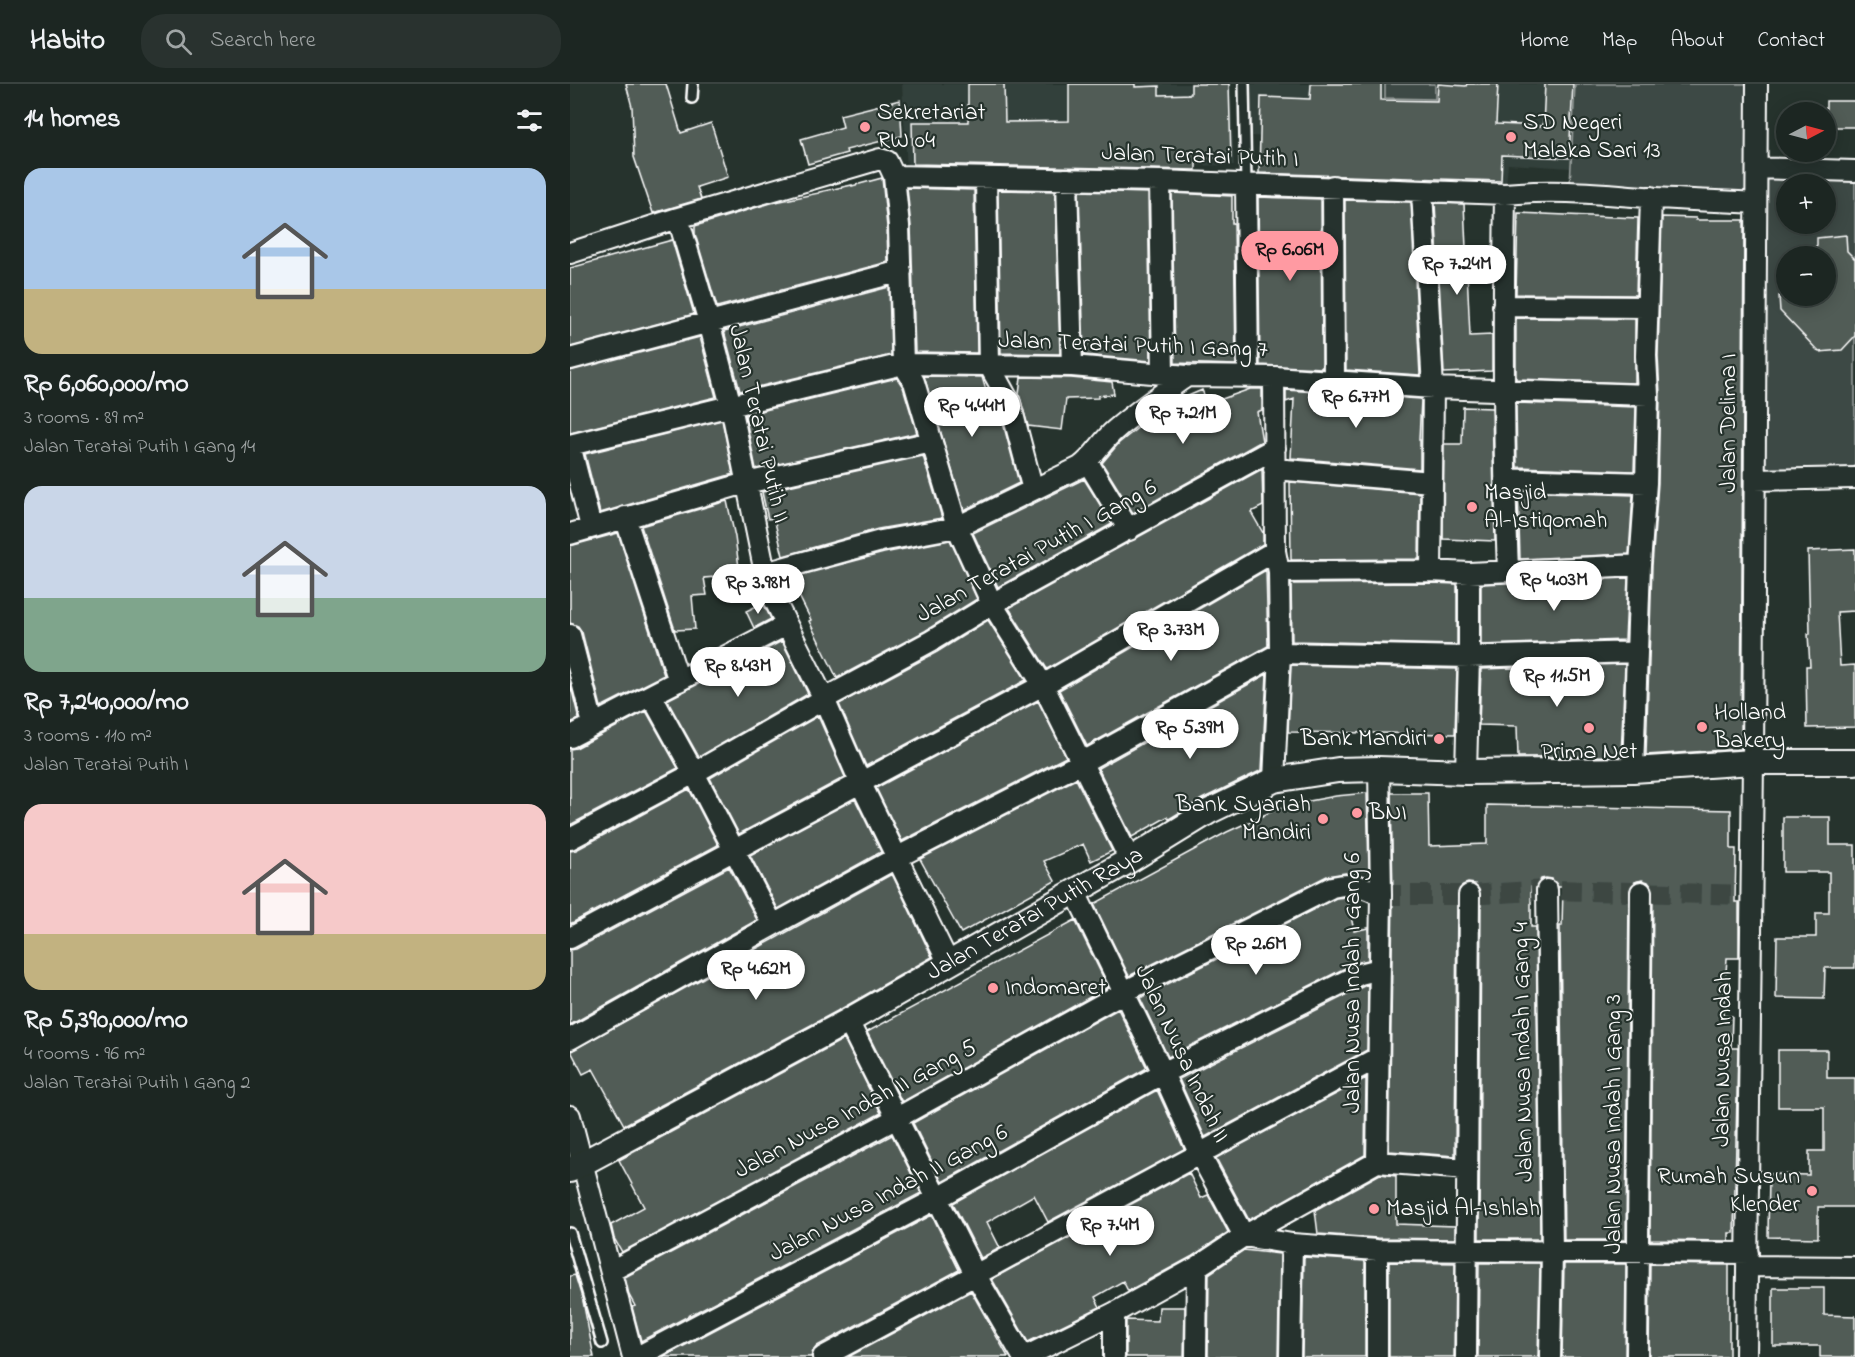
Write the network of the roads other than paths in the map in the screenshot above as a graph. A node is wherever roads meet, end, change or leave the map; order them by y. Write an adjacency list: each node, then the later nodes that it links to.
1 (693, 84): 4 (lane)
2 (1244, 84): 11 (lane)
3 (1757, 84): 5 (street, Jalan Delima I)
4 (692, 98)
5 (1757, 168): 6 (street); 16 (street, Jalan Delima I)
6 (1855, 171)
7 (894, 176): 8 (street, Jalan Teratai Putih I); 17 (street); 19 (street)
8 (986, 178): 9 (street, Jalan Teratai Putih I); 25 (street)
9 (1067, 179): 10 (street, Jalan Teratai Putih I); 26 (street)
10 (1160, 181): 11 (street, Jalan Teratai Putih I); 27 (street)
11 (1246, 184): 12 (street, Jalan Teratai Putih I); 29 (street)
12 (1333, 186): 13 (street, Jalan Teratai Putih I); 31 (street)
13 (1422, 190): 14 (street, Jalan Teratai Putih I); 32 (street)
14 (1505, 194): 15 (street, Jalan Teratai Putih I); 20 (street)
15 (1651, 197): 16 (street, Jalan Teratai Putih I); 21 (street)
16 (1755, 203): 43 (street, Jalan Delima I)
17 (678, 218): 18 (street); 22 (street, Jalan Teratai Putih II)
18 (570, 254)
19 (901, 271): 22 (street); 24 (street)
20 (1503, 306): 21 (street); 33 (street)
21 (1647, 307): 34 (street)
22 (709, 322): 23 (street); 35 (street, Jalan Teratai Putih II)
23 (570, 359)
24 (903, 364): 25 (street, Jalan Teratai Putih I Gang 7); 35 (street, Jalan Teratai Putih I Gang 7); 36 (street)
25 (989, 365): 26 (street, Jalan Teratai Putih I Gang 7); 47 (street)
26 (1072, 366): 27 (street, Jalan Teratai Putih I Gang 7)
27 (1163, 374): 28 (street, Jalan Teratai Putih I Gang 7)
28 (1187, 376): 29 (street, Jalan Teratai Putih I Gang 7); 39 (street)
29 (1248, 376): 30 (street, Jalan Teratai Putih I Gang 7)
30 (1274, 376): 31 (street, Jalan Teratai Putih I Gang 7); 38 (street)
31 (1334, 380): 32 (street, Jalan Teratai Putih I Gang 7)
32 (1433, 388): 33 (street, Jalan Teratai Putih I Gang 7); 44 (street)
33 (1504, 392): 34 (street, Jalan Teratai Putih I Gang 7); 42 (street)
34 (1648, 395): 46 (street)
35 (731, 406): 37 (street, Jalan Teratai Putih I Gang 7); 45 (street, Jalan Teratai Putih II)
36 (932, 442): 45 (street); 50 (street)
37 (570, 445): 49 (street)
38 (1275, 448): 40 (street); 51 (street, Jalan Teratai Putih I Gang 6)
39 (1087, 461): 47 (street); 51 (street)
40 (1274, 469): 44 (street); 53 (street)
41 (1855, 478): 43 (street)
42 (1504, 479): 46 (street); 56 (street)
43 (1755, 480): 73 (street, Jalan Delima I)
44 (1432, 482): 55 (street)
45 (746, 483): 48 (street); 58 (street, Jalan Teratai Putih II)
46 (1646, 483): 54 (street)
47 (1033, 490): 50 (street)
48 (625, 517): 49 (street); 66 (street)
49 (591, 527): 52 (street)
50 (957, 527): 58 (street); 60 (street)
51 (1129, 530): 60 (street, Jalan Teratai Putih I Gang 6)
52 (570, 534)
53 (1275, 551): 57 (street); 67 (street)
54 (1640, 565): 56 (street); 63 (street)
55 (1431, 571): 57 (street); 59 (street)
56 (1508, 571): 59 (street)
57 (1279, 572): 64 (street)
58 (765, 573): 61 (street, Jalan Teratai Putih II)
59 (1469, 573): 65 (street)
60 (992, 604): 67 (street); 69 (street, Jalan Teratai Putih I Gang 6)
61 (786, 625): 66 (street); 69 (street, Jalan Teratai Putih II)
62 (570, 635): 70 (street)
63 (1637, 652): 65 (street); 76 (street)
64 (1280, 653): 65 (street); 72 (street); 79 (street)
65 (1469, 657): 77 (street)
66 (679, 681): 68 (street)
67 (1043, 685): 72 (street); 80 (street)
68 (651, 695): 70 (street); 78 (street)
69 (824, 699): 78 (street, Jalan Teratai Putih I Gang 6); 80 (street, Jalan Teratai Putih II)
70 (592, 724): 71 (street)
71 (570, 737)
72 (1083, 762): 83 (street); 84 (street)
73 (1753, 762): 74 (street, Jalan Teratai Putih Raya); 76 (street, Jalan Teratai Putih Raya); 113 (street, Jalan Nusa Indah)
74 (1855, 762)
75 (1379, 769): 77 (street, Jalan Teratai Putih Raya); 79 (street, Jalan Teratai Putih Raya); 88 (street, Jalan Nusa Indah I Gang 6)
76 (1633, 770): 77 (street, Jalan Teratai Putih Raya)
77 (1466, 772)
78 (694, 773): 81 (street, Jalan Teratai Putih I Gang 6); 82 (street)
79 (1274, 780): 84 (street, Jalan Teratai Putih Raya)
80 (860, 782): 82 (street); 83 (street, Jalan Teratai Putih II)
81 (570, 839)
82 (734, 849): 90 (street); 91 (street)
83 (896, 858): 90 (street); 92 (street, Jalan Teratai Putih II)
84 (1130, 860): 86 (street, Jalan Teratai Putih Raya)
85 (1547, 890): 111 (street, Jalan Nusa Indah I Gang 4)
86 (1075, 892): 92 (street, Jalan Teratai Putih Raya); 94 (street, Jalan Nusa Indah II)
87 (1641, 892): 112 (street, Jalan Nusa Indah I Gang 3)
88 (1381, 895): 93 (street, Jalan Nusa Indah I Gang 6); 94 (street, Jalan Nusa Indah II Gang 5)
89 (1469, 895): 104 (street)
90 (773, 925): 96 (street)
91 (570, 938)
92 (949, 964): 95 (street, Jalan Teratai Putih Raya)
93 (1379, 974): 97 (street, Jalan Nusa Indah I Gang 6); 98 (street, Jalan Nusa Indah II Gang 6)
94 (1124, 992): 98 (street, Jalan Nusa Indah II); 100 (street, Jalan Nusa Indah II Gang 5)
95 (848, 1021): 100 (street); 103 (street, Jalan Teratai Putih Raya)
96 (570, 1039)
97 (1379, 1057): 101 (street); 102 (street, Jalan Nusa Indah I Gang 6)
98 (1163, 1073): 101 (street, Jalan Nusa Indah II); 105 (street, Jalan Nusa Indah II Gang 6)
99 (570, 1116): 103 (street)
100 (897, 1118): 105 (street); 116 (street, Jalan Nusa Indah II Gang 5)
101 (1199, 1153): 107 (street, Jalan Nusa Indah II); 117 (street)
102 (1377, 1162): 104 (street); 107 (street)
103 (576, 1166): 116 (street)
104 (1467, 1169): 110 (street)
105 (938, 1198): 117 (street); 120 (street, Jalan Nusa Indah II Gang 6)
106 (570, 1234): 119 (lane)
107 (1244, 1236): 108 (street); 114 (street)
108 (1292, 1244): 109 (street); 125 (street)
109 (1377, 1250): 110 (street); 126 (street)
110 (1468, 1251): 111 (street); 127 (street)
111 (1552, 1252): 112 (street); 128 (street, Jalan Nusa Indah I Gang 4)
112 (1638, 1252): 113 (street); 129 (street, Jalan Nusa Indah I Gang 3)
113 (1748, 1259): 115 (street); 130 (street, Jalan Nusa Indah)
114 (1197, 1267): 118 (street); 124 (street)
115 (1855, 1267)
116 (610, 1271): 120 (street)
117 (975, 1274): 121 (street); 122 (street)
118 (1114, 1312): 122 (street); 123 (street)
119 (602, 1343)
120 (635, 1357)
121 (823, 1357)
122 (1024, 1357)
123 (1114, 1357)
124 (1196, 1357)
125 (1290, 1357)
126 (1377, 1357)
127 (1466, 1357)
128 (1550, 1357)
129 (1637, 1357)
130 (1746, 1357)

